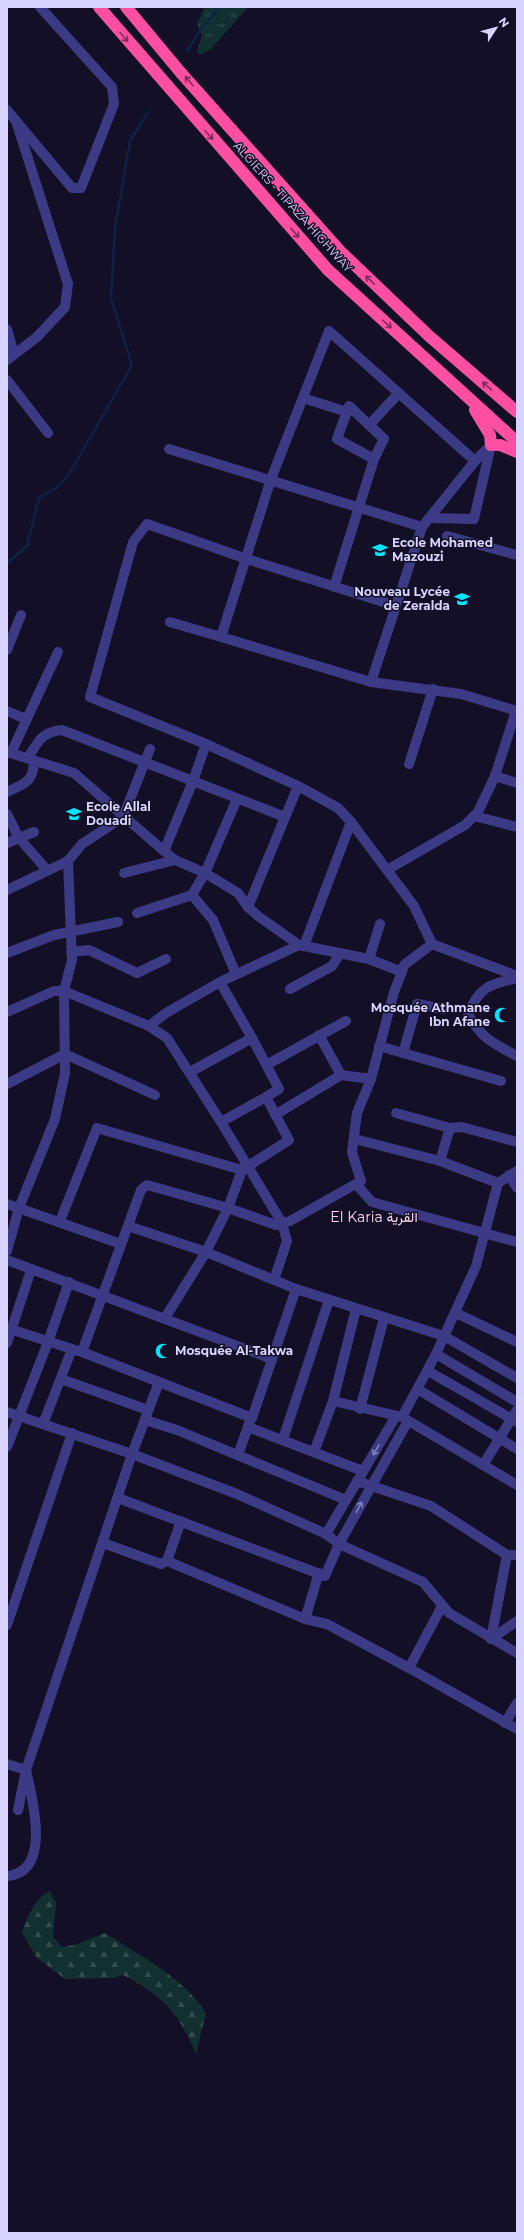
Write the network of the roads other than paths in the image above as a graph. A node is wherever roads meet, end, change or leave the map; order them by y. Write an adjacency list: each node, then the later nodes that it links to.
1 (40, 7): 7 (street)
2 (99, 7): 12 (highway, ALGIERS - TIPAZA HIGHWAY, one-way to 12)
3 (126, 7): 15 (highway, ALGIERS - TIPAZA HIGHWAY, one-way to 3)
4 (7, 110): 5 (street)
5 (16, 121): 6 (street); 7 (street)
6 (26, 153): 7 (street); 9 (street)
7 (47, 157)
8 (7, 329): 9 (street)
9 (11, 357)
10 (7, 380): 17 (street)
11 (399, 393): 13 (street); 16 (street); 23 (street)
12 (463, 393): 18 (highway, ALGIERS - TIPAZA HIGHWAY); 19 (highway)
13 (303, 398): 14 (street); 24 (street)
14 (347, 412): 16 (street); 22 (street)
15 (517, 412)
16 (368, 424): 22 (street)
17 (48, 434)
18 (517, 442)
19 (491, 445): 21 (highway); 23 (street); 26 (street)
20 (169, 449): 24 (street)
21 (517, 452)
22 (374, 459): 25 (street)
23 (476, 461): 26 (street)
24 (271, 480): 25 (street); 30 (street)
25 (359, 508): 27 (street); 31 (street)
26 (429, 518): 27 (street)
27 (422, 527): 32 (street)
28 (447, 536): 29 (street)
29 (517, 555)
30 (247, 559): 31 (street); 35 (street); 43 (street)
31 (334, 587): 32 (street)
32 (396, 606): 38 (street)
33 (20, 615): 36 (street)
34 (170, 622): 35 (street)
35 (221, 637): 38 (street)
36 (7, 650)
37 (58, 652): 42 (street)
38 (372, 682): 39 (street)
39 (433, 689): 41 (street); 48 (street)
40 (7, 711): 42 (street)
41 (517, 711): 49 (street)
42 (26, 719): 45 (street)
43 (206, 744): 50 (street); 52 (street)
44 (150, 749): 47 (street)
45 (9, 752): 46 (street)
46 (31, 760): 47 (street); 53 (street); 57 (street)
47 (145, 763): 50 (street); 57 (street)
48 (409, 764)
49 (494, 776): 51 (street); 56 (street)
50 (193, 781): 54 (street); 64 (street)
51 (517, 782)
52 (298, 786): 58 (street); 59 (street)
53 (7, 792)
54 (237, 799): 58 (street); 70 (street)
55 (7, 814): 62 (street)
56 (474, 816): 60 (street); 68 (street)
57 (123, 817): 64 (street); 66 (street)
58 (285, 817): 73 (street)
59 (351, 822): 68 (street); 79 (street)
60 (517, 827)
61 (34, 832): 62 (street)
62 (18, 838): 63 (street); 67 (street)
63 (7, 843)
64 (164, 851): 65 (street)
65 (175, 860): 69 (street); 70 (street)
66 (68, 861): 67 (street); 77 (street)
67 (47, 870): 71 (street)
68 (387, 870): 78 (street)
69 (124, 873)
70 (205, 873): 72 (street); 73 (street)
71 (7, 890)
72 (192, 895): 74 (street); 86 (street)
73 (248, 907): 79 (street)
74 (137, 913)
75 (118, 922): 77 (street)
76 (380, 924): 83 (street)
77 (71, 931): 80 (street); 81 (street)
78 (432, 944): 85 (street); 87 (street)
79 (302, 945): 82 (street); 86 (street)
80 (71, 952): 84 (street); 90 (street)
81 (7, 953)
82 (340, 954): 83 (street); 89 (street)
83 (369, 959): 85 (street)
84 (166, 960)
85 (402, 972): 97 (street)
86 (236, 974): 88 (street)
87 (517, 977): 100 (street)
88 (220, 982): 94 (street); 96 (street)
89 (290, 989)
90 (64, 991): 92 (street); 94 (street); 99 (street)
91 (444, 1009): 98 (street)
92 (7, 1012)
93 (346, 1021): 95 (street)
94 (149, 1026): 102 (street)
95 (319, 1035): 101 (street); 103 (street)
96 (252, 1038): 101 (street); 102 (street)
97 (379, 1046): 98 (street); 104 (street)
98 (403, 1053): 105 (street)
99 (65, 1054): 106 (street); 107 (street); 122 (street)
100 (517, 1056)
101 (268, 1064): 108 (street)
102 (190, 1072): 111 (street)
103 (341, 1075): 104 (street); 110 (street)
104 (371, 1079): 113 (street)
105 (501, 1081)
106 (7, 1084)
107 (155, 1095)
108 (266, 1097): 110 (street); 111 (street)
109 (396, 1114): 112 (street)
110 (275, 1115): 116 (street)
111 (221, 1122): 116 (street)
112 (450, 1128): 114 (street); 115 (street)
113 (355, 1139): 115 (street); 119 (street)
114 (517, 1142)
115 (440, 1161): 118 (street)
116 (245, 1168): 123 (street); 124 (street); 125 (street)
117 (513, 1173): 118 (street); 120 (street)
118 (498, 1183): 127 (street)
119 (356, 1184): 125 (street); 127 (street)
120 (517, 1188)
121 (7, 1204): 122 (street)
122 (19, 1208): 124 (street); 130 (street)
123 (228, 1208): 125 (street); 126 (street); 131 (street)
124 (60, 1221): 129 (street)
125 (282, 1223): 134 (street)
126 (128, 1226): 129 (street); 131 (street)
127 (485, 1233): 128 (street); 140 (street)
128 (517, 1242)
129 (121, 1244): 137 (street)
130 (7, 1251)
131 (206, 1252): 134 (street); 141 (street)
132 (7, 1260): 133 (street)
133 (31, 1270): 135 (street); 143 (street)
134 (274, 1280): 136 (street)
135 (69, 1282): 137 (street); 145 (street)
136 (296, 1289): 138 (street); 151 (street)
137 (103, 1295): 141 (street); 149 (street)
138 (329, 1300): 139 (street); 169 (street)
139 (356, 1310): 142 (street); 157 (street)
140 (456, 1313): 144 (street); 146 (street)
141 (165, 1318): 151 (street)
142 (384, 1318): 144 (street); 159 (street)
143 (10, 1329): 145 (street); 147 (street)
144 (444, 1336): 150 (street); 153 (street)
145 (48, 1342): 148 (street); 163 (street)
146 (517, 1342)
147 (7, 1343)
148 (72, 1349): 149 (street); 154 (street)
149 (82, 1352): 155 (street)
150 (436, 1354): 152 (street); 158 (street)
151 (272, 1358): 166 (street)
152 (428, 1371): 156 (street); 165 (street)
153 (517, 1378)
154 (61, 1379): 162 (street); 167 (street)
155 (159, 1382): 162 (street); 166 (street)
156 (419, 1390): 164 (street); 170 (street)
157 (333, 1401): 159 (street); 173 (street)
158 (517, 1402)
159 (360, 1409): 164 (street)
160 (517, 1410): 165 (street)
161 (7, 1412): 163 (street)
162 (147, 1415): 174 (street); 175 (street)
163 (19, 1416): 167 (street); 171 (street)
164 (402, 1418): 176 (street); 177 (street, one-way to 177); 180 (street)
165 (514, 1420): 170 (street)
166 (250, 1422): 169 (street); 175 (street)
167 (43, 1424): 168 (street)
168 (72, 1433): 174 (street); 193 (street)
169 (283, 1439): 173 (street)
170 (500, 1439): 172 (street); 176 (street)
171 (7, 1447)
172 (517, 1449)
173 (314, 1452): 177 (street)
174 (132, 1454): 181 (street); 184 (street)
175 (238, 1455): 182 (street)
176 (483, 1465): 179 (street)
177 (363, 1471): 178 (street)
178 (357, 1481): 180 (street); 182 (street)
179 (517, 1485)
180 (370, 1486): 186 (street, one-way to 180); 187 (street)
181 (118, 1498): 183 (street); 185 (street)
182 (346, 1500): 184 (street)
183 (181, 1521): 188 (street); 189 (street)
184 (326, 1534): 186 (street)
185 (103, 1543): 188 (street); 201 (street)
186 (340, 1543): 189 (street); 190 (street)
187 (512, 1555): 194 (street)
188 (167, 1561): 191 (street)
189 (319, 1574): 191 (street)
190 (442, 1606): 194 (street); 196 (street)
191 (305, 1619): 196 (street)
192 (517, 1621): 194 (street)
193 (7, 1625)
194 (491, 1639): 195 (street)
195 (517, 1653)
196 (409, 1668): 198 (street)
197 (517, 1703): 198 (street)
198 (505, 1723): 199 (street)
199 (517, 1729)
200 (7, 1764): 201 (street)
201 (26, 1770): 202 (street); 203 (street)
202 (18, 1810)
203 (7, 1876)

